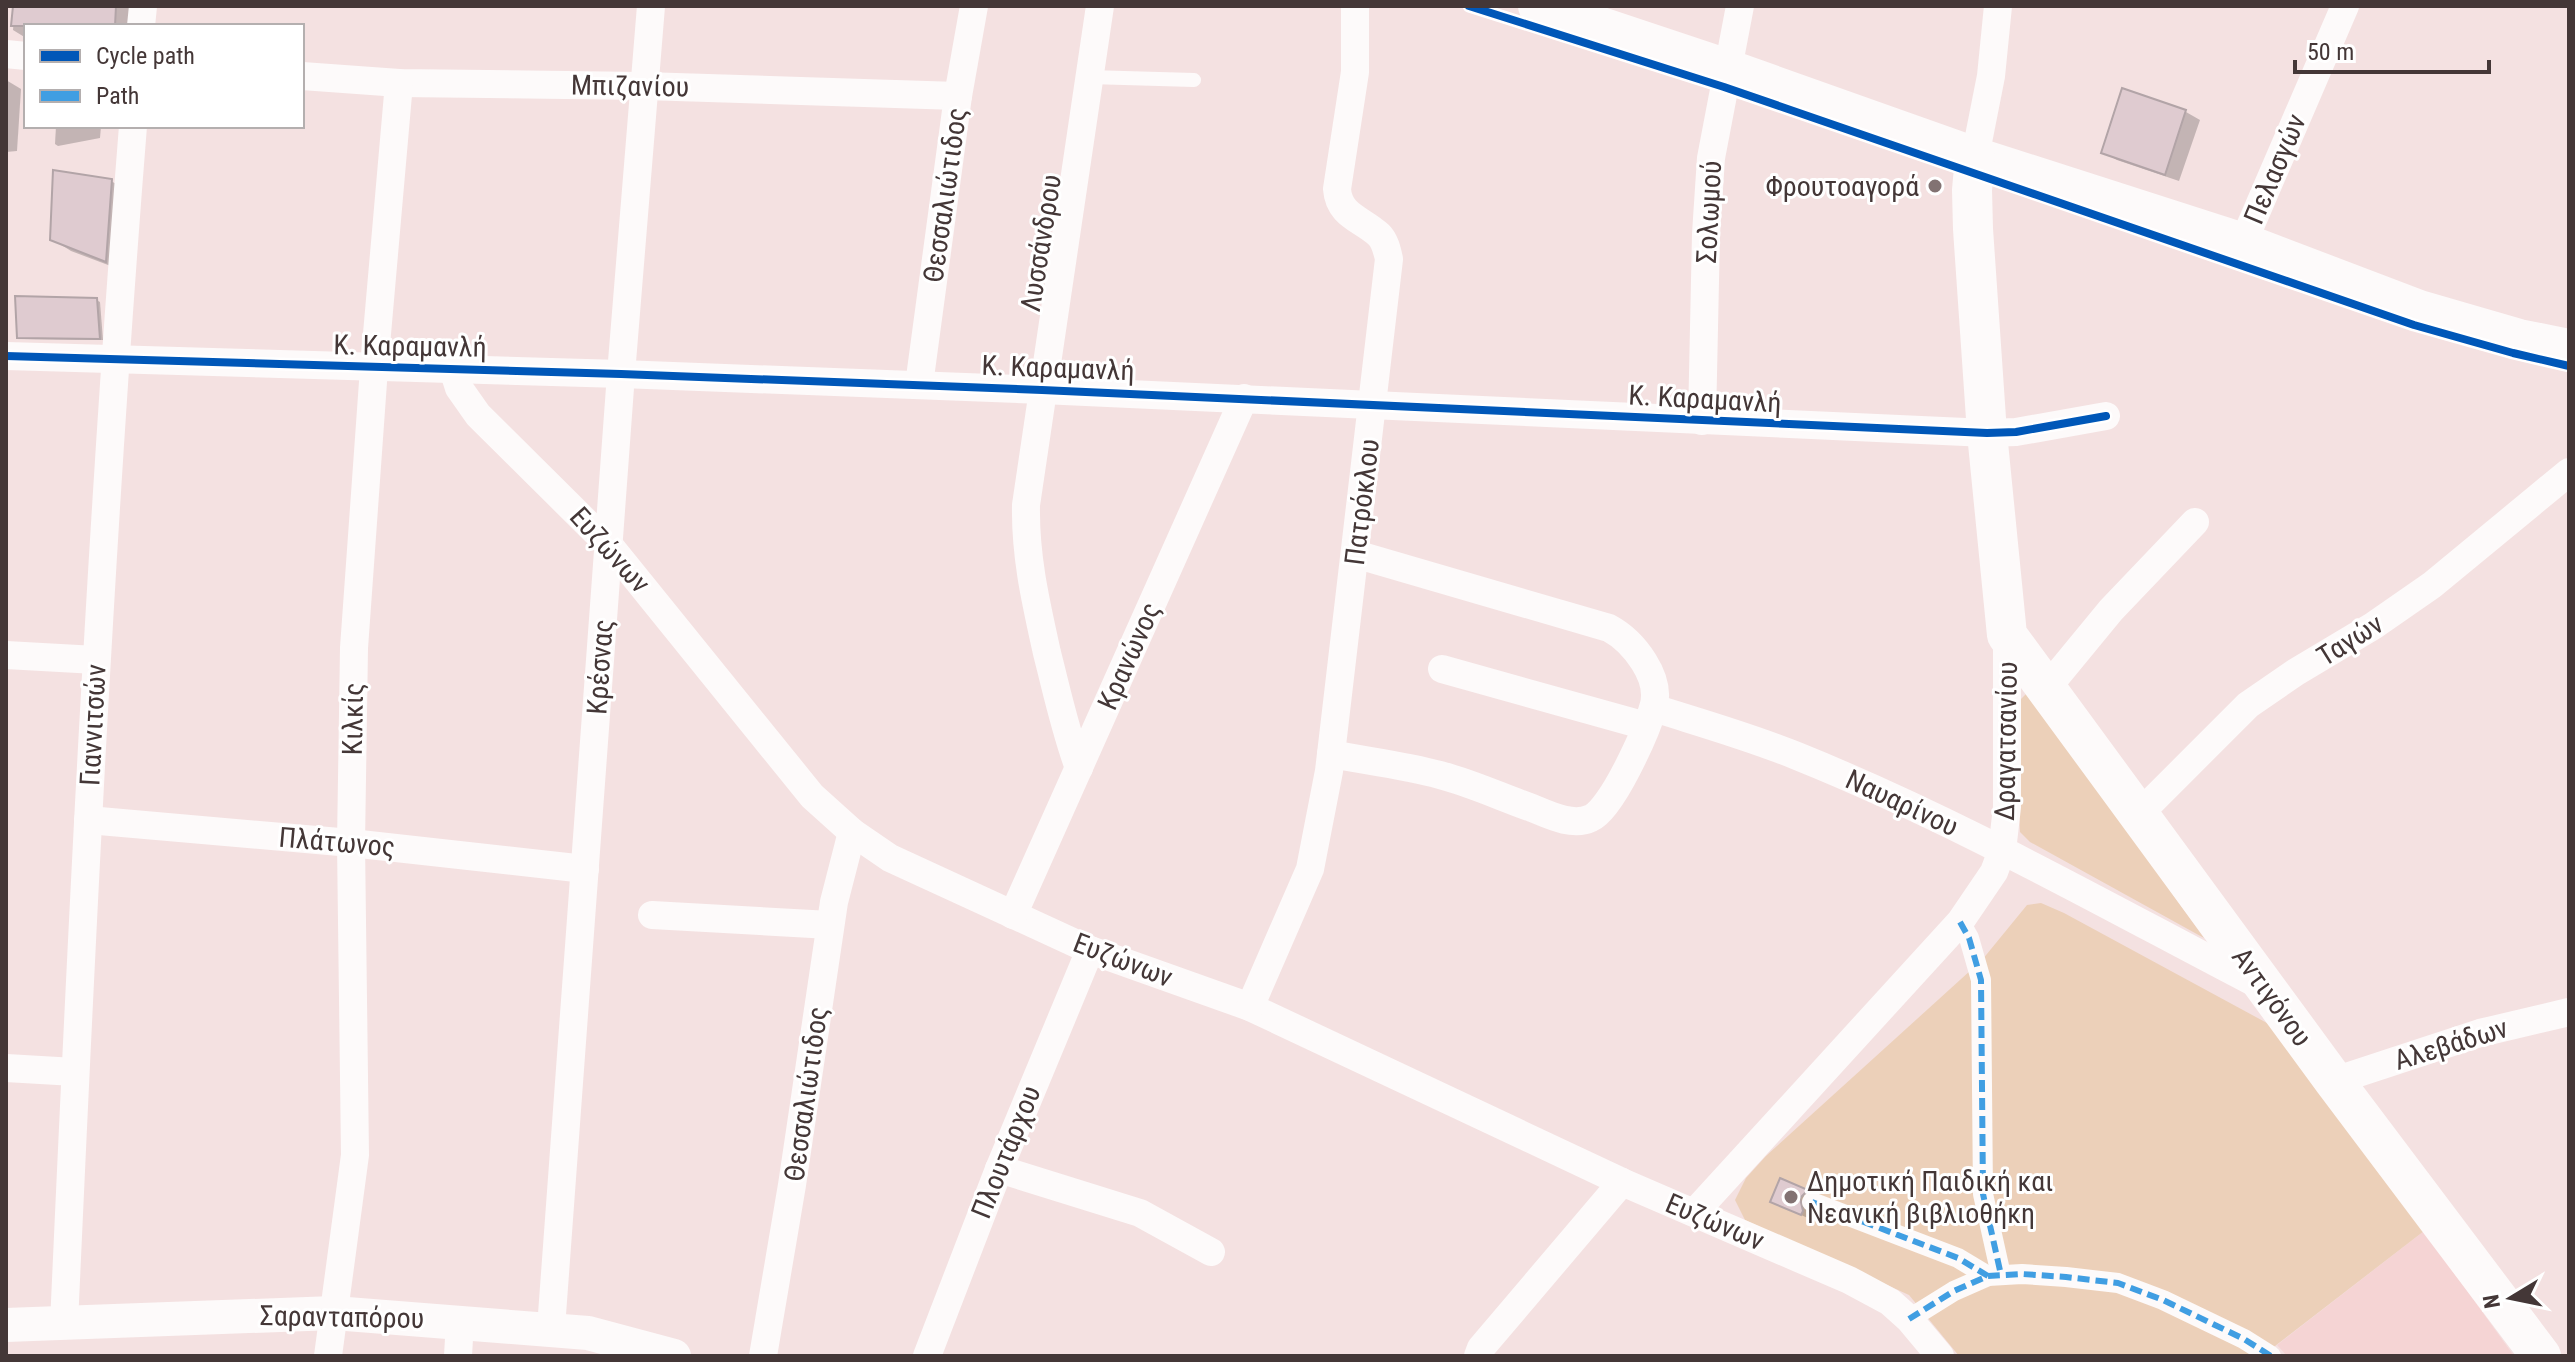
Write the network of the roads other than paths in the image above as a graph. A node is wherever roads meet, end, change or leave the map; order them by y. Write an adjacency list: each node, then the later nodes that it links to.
1 (651, 6): 14 (street, Κρέσνας)
2 (974, 6): 15 (street, Θεσσαλιώτιδος)
3 (1100, 6): 11 (street, Λυσσάνδρου)
4 (1355, 6): 28 (street, Πατρόκλου)
5 (1538, 6): 9 (main road)
6 (1740, 6): 9 (street, Σολωμού)
7 (1998, 6): 17 (street)
8 (2345, 6): 18 (street, Πελασγών)
9 (1727, 69): 17 (main road); 30 (street, Σολωμού)
10 (304, 76): 13 (street, Μπιζανίου)
11 (1089, 77): 12 (lane); 26 (street, Λυσσάνδρου)
12 (1194, 80)
13 (399, 83): 14 (street, Μπιζανίου); 22 (street, Κιλκίς)
14 (644, 86): 15 (street, Μπιζανίου); 24 (street, Κρέσνας)
15 (958, 96): 25 (street, Θεσσαλιώτιδος)
16 (133, 128): 21 (street, Γιαννιτσών)
17 (1975, 157): 18 (main road); 31 (main road, Δραγατσανίου)
18 (2243, 243): 19 (main road)
19 (2569, 349)
20 (6, 356): 21 (street, Κ. Καραμανλή)
21 (114, 360): 22 (street, Κ. Καραμανλή); 38 (street, Γιαννιτσών)
22 (374, 368): 23 (street, Κ. Καραμανλή); 47 (street, Κιλκίς)
23 (453, 369): 24 (street, Κ. Καραμανλή); 34 (street, Ευζώνων)
24 (621, 374): 25 (street, Κ. Καραμανλή); 34 (street, Κρέσνας)
25 (919, 385): 26 (street, Κ. Καραμανλή)
26 (1042, 390): 27 (street, Κ. Καραμανλή); 43 (street, Λυσσάνδρου)
27 (1244, 398): 28 (street, Κ. Καραμανλή); 43 (street, Κρανώνος)
28 (1374, 404): 30 (street, Κ. Καραμανλή); 35 (street, Πατρόκλου)
29 (2106, 416): 31 (street, Κ. Καραμανλή)
30 (1702, 421): 31 (street, Κ. Καραμανλή)
31 (1987, 433): 36 (main road, Δραγατσανίου)
32 (2569, 472): 44 (street, Ταγών)
33 (2195, 522): 40 (street)
34 (609, 545): 46 (street, Ευζώνων); 49 (street, Κρέσνας)
35 (1355, 554): 41 (street); 42 (street, Πατρόκλου)
36 (2007, 635): 40 (main road, Αντιγόνου); 48 (street, Δραγατσανίου)
37 (6, 655): 38 (street)
38 (96, 660): 45 (street, Γιαννιτσών)
39 (1442, 669): 41 (street, Ναυαρίνου)
40 (2046, 689): 44 (main road, Αντιγόνου)
41 (1650, 717): 42 (street); 48 (street, Ναυαρίνου)
42 (1331, 754): 56 (street, Πατρόκλου)
43 (1079, 768): 51 (street, Κρανώνος)
44 (2138, 815): 55 (main road, Αντιγόνου)
45 (88, 820): 47 (street, Πλάτωνος); 59 (street, Γιαννιτσών)
46 (852, 832): 51 (street, Ευζώνων); 53 (street, Θεσσαλιώτιδος)
47 (351, 843): 49 (street, Πλάτωνος); 67 (street, Κιλκίς)
48 (2002, 851): 52 (street, Δραγατσανίου); 55 (street, Ναυαρίνου)
49 (585, 869): 72 (street, Κρέσνας)
50 (652, 915): 53 (street)
51 (1013, 915): 54 (street, Ευζώνων)
52 (1960, 922): 64 (street, Δραγατσανίου); 66 (street)
53 (830, 925): 76 (street, Θεσσαλιώτιδος)
54 (1090, 950): 56 (street, Ευζώνων); 61 (street, Πλουτάρχου)
55 (2268, 990): 60 (main road, Αντιγόνου)
56 (1250, 1007): 62 (street, Ευζώνων)
57 (2569, 1012): 60 (street, Αλεβάδων)
58 (6, 1068): 59 (street)
59 (75, 1072): 70 (street, Γιαννιτσών)
60 (2334, 1081): 81 (main road, Αντιγόνου)
61 (999, 1169): 65 (street); 77 (street, Πλουτάρχου)
62 (1622, 1182): 64 (street, Ευζώνων); 78 (street)
63 (1812, 1202): 66 (street)
64 (1695, 1212): 68 (street, Ευζώνων)
65 (1211, 1252)
66 (1995, 1276): 68 (street); 80 (street)
67 (334, 1313): 69 (street, Σαρανταπόρου); 70 (street, Σαρανταπόρου); 74 (street, Κιλκίς)
68 (1909, 1319): 79 (street, Ευζώνων)
69 (460, 1321): 72 (street, Σαρανταπόρου); 75 (street)
70 (64, 1324): 71 (street, Σαρανταπόρου)
71 (6, 1325)
72 (551, 1328): 73 (street, Σαρανταπόρου)
73 (652, 1353)
74 (328, 1356)
75 (458, 1356)
76 (763, 1356)
77 (927, 1356)
78 (1478, 1356)
79 (1940, 1356)
80 (2271, 1356)
81 (2541, 1356)

